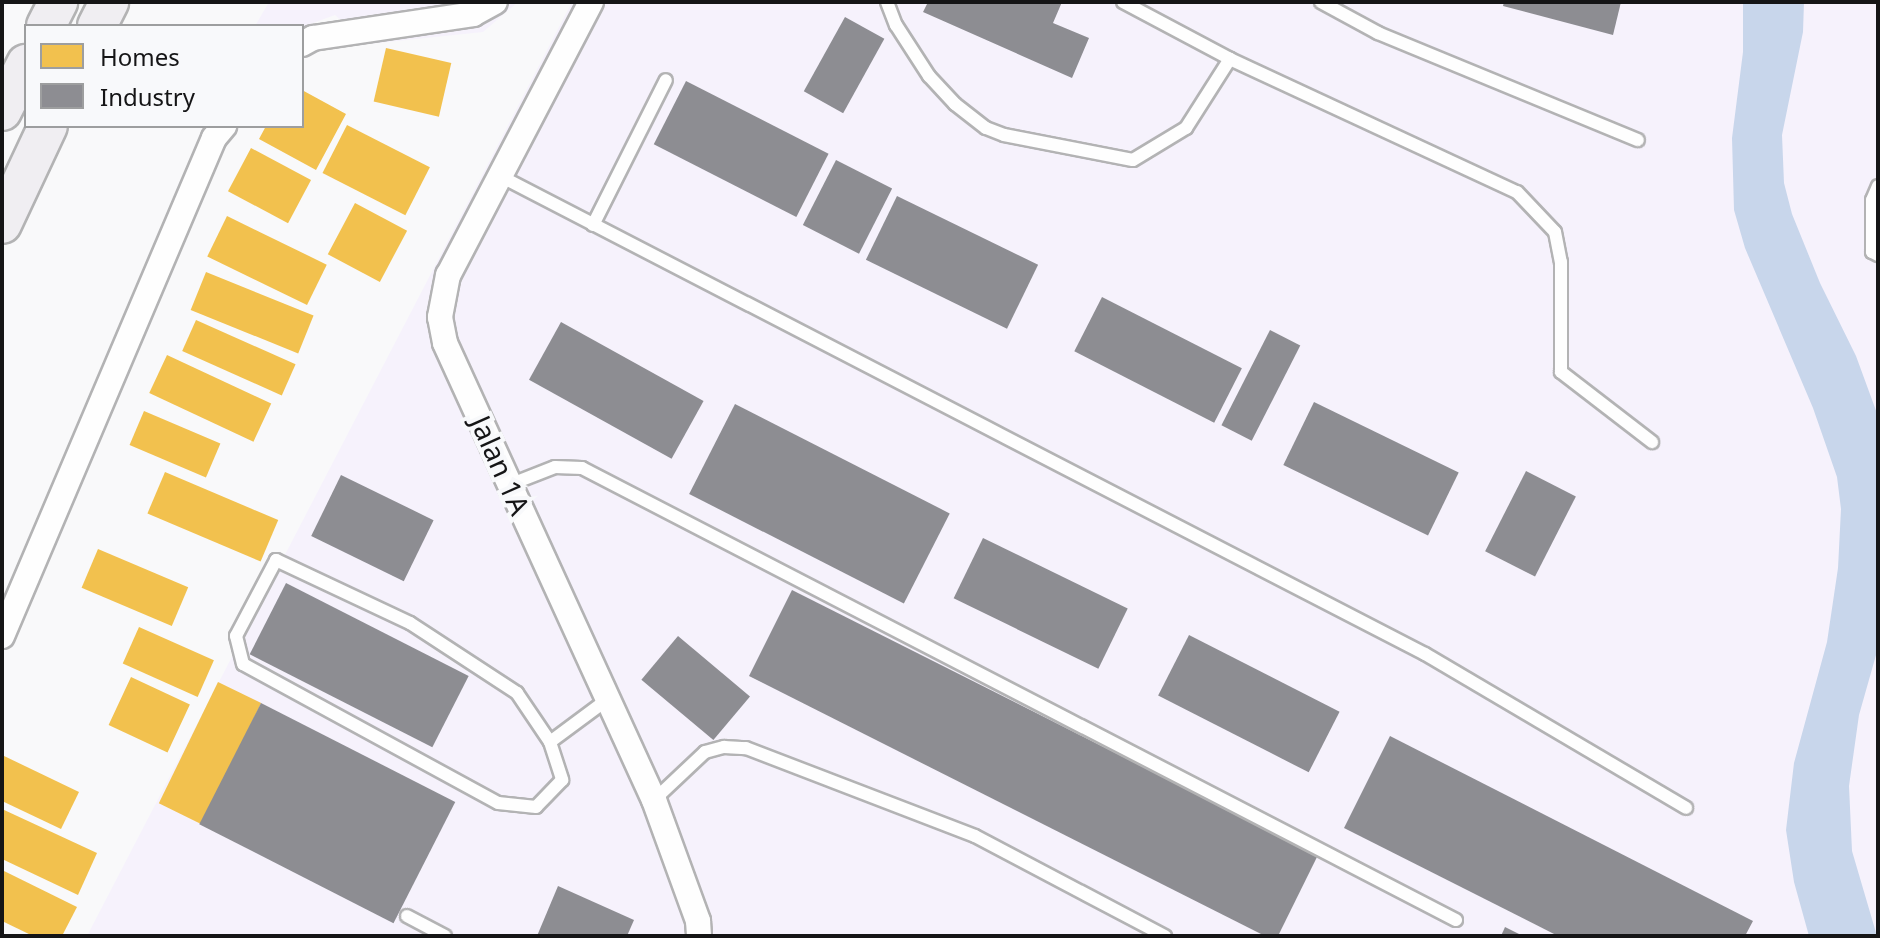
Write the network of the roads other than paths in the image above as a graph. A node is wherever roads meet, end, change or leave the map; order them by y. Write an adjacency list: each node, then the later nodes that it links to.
1 (58, 2): 8 (main road)
2 (109, 2): 9 (main road)
3 (495, 2): 10 (street)
4 (591, 2): 18 (street, Jalan 1A)
5 (887, 2): 11 (lane)
6 (1123, 2): 11 (lane)
7 (1321, 2): 17 (lane)
8 (47, 24)
9 (98, 24)
10 (304, 43)
11 (1230, 59): 23 (lane)
12 (24, 68): 14 (main road)
13 (666, 80): 21 (lane)
14 (2, 111)
15 (47, 128): 20 (main road)
16 (222, 128): 25 (street)
17 (1638, 140)
18 (502, 177): 21 (lane); 24 (street, Jalan 1A)
19 (1878, 186): 22 (lane)
20 (2, 224)
21 (593, 225): 29 (lane)
22 (1878, 255)
23 (1652, 442)
24 (509, 485): 26 (street, Jalan 1A); 31 (lane)
25 (2, 636)
26 (608, 699): 27 (lane); 28 (street, Jalan 1A)
27 (550, 742): 27 (lane)
28 (654, 800): 33 (street, Jalan 1A); 34 (lane)
29 (1686, 808)
30 (407, 916): 32 (lane)
31 (1456, 920)
32 (445, 936)
33 (699, 936)
34 (1165, 936)

